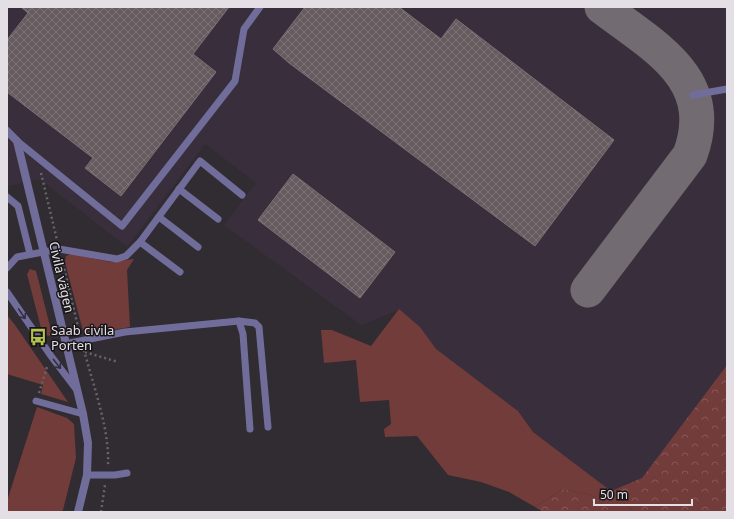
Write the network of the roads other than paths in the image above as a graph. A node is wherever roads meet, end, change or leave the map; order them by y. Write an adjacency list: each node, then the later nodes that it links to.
1 (260, 7): 5 (lane)
2 (727, 89): 3 (lane)
3 (693, 95)
4 (7, 131): 5 (street)
5 (17, 141): 13 (street, Civila vägen)
6 (179, 190): 7 (lane); 9 (lane); 10 (lane)
7 (242, 195)
8 (7, 197): 14 (lane)
9 (159, 217): 11 (lane); 12 (lane)
10 (218, 219)
11 (140, 242): 13 (lane); 16 (lane)
12 (198, 247)
13 (44, 251): 14 (lane); 19 (street, Civila vägen)
14 (30, 254): 15 (lane)
15 (7, 268)
16 (180, 272)
17 (7, 292): 20 (lane, one-way to 20)
18 (238, 322): 19 (lane); 23 (lane); 24 (lane)
19 (65, 344): 20 (street, Civila vägen)
20 (76, 389): 22 (street, Civila vägen)
21 (36, 401): 22 (lane)
22 (83, 414): 26 (street, Civila vägen)
23 (268, 427)
24 (250, 429)
25 (127, 473): 26 (lane)
26 (88, 475): 27 (street, Civila vägen)
27 (78, 512)

